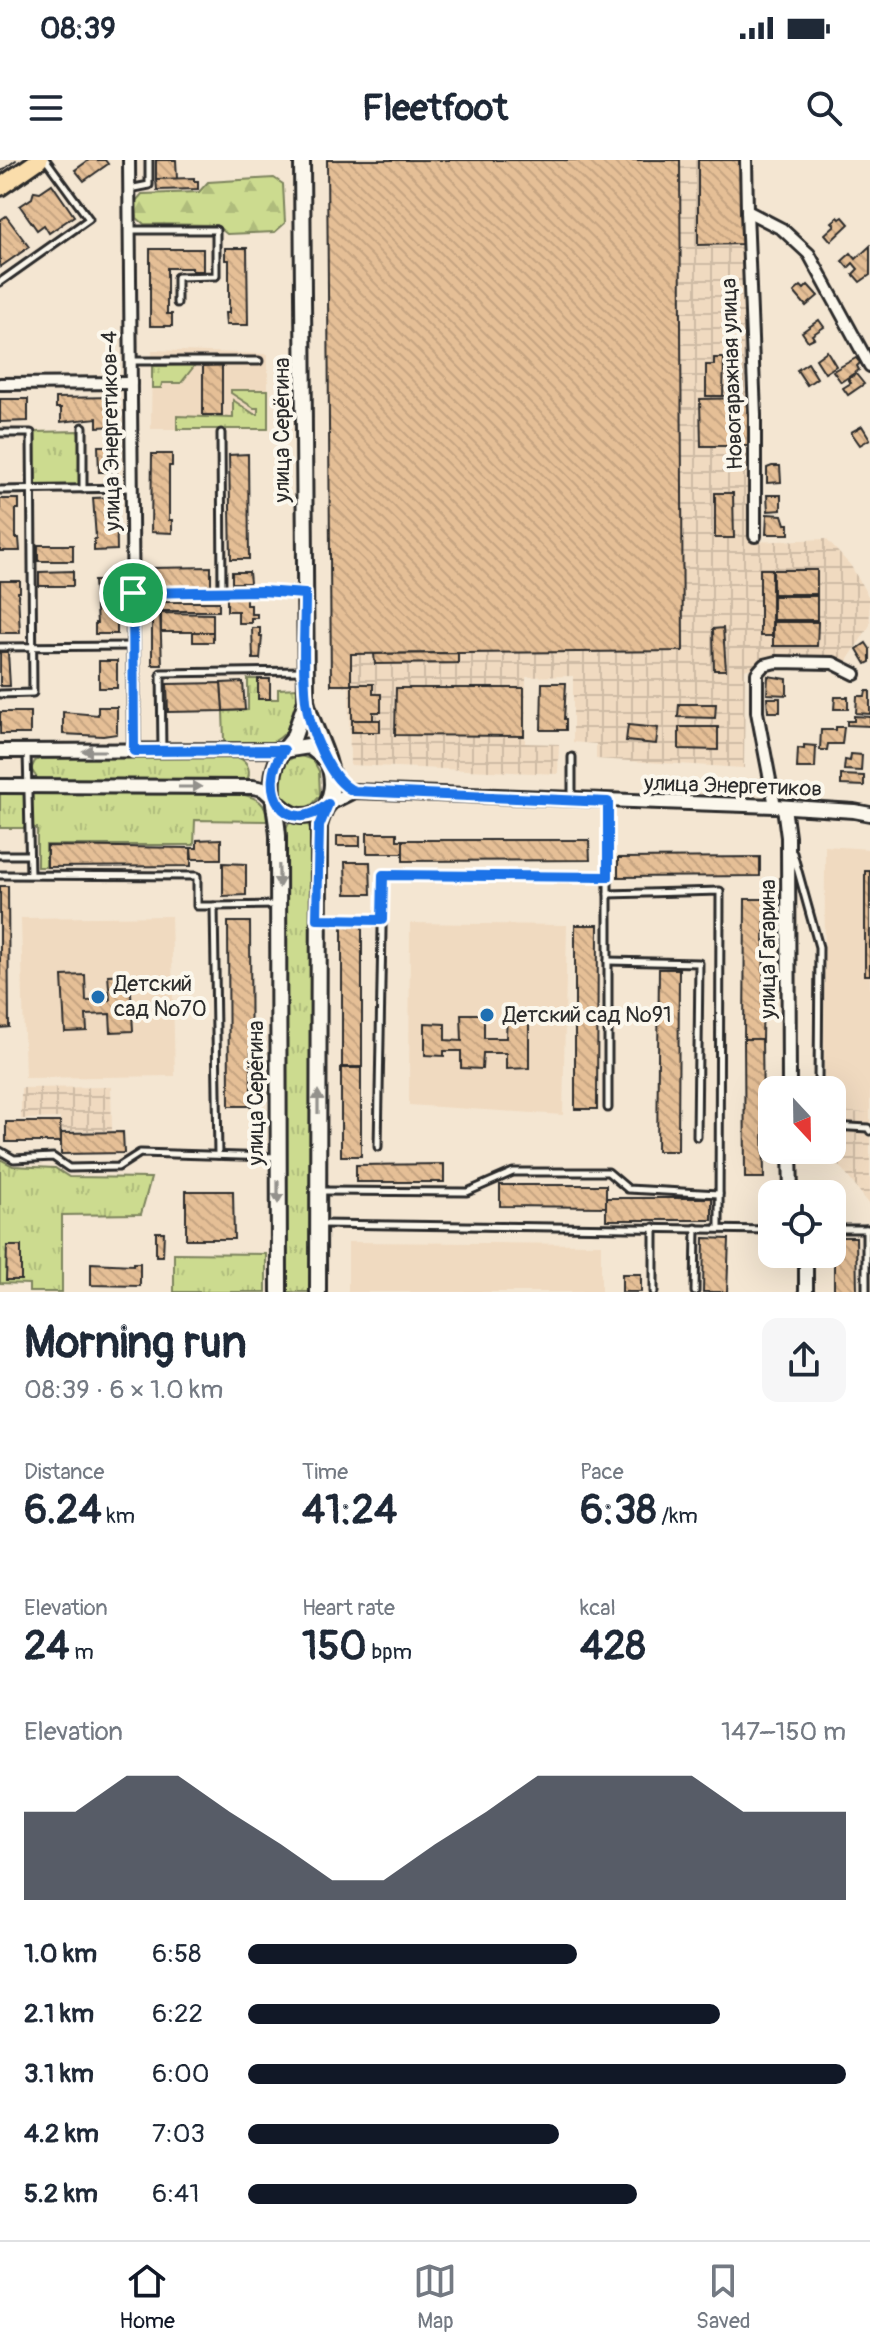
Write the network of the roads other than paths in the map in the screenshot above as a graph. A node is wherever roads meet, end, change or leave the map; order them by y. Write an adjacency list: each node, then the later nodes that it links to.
1 (39, 160): 7 (main road)
2 (46, 160): 11 (lane)
3 (129, 160): 8 (street, улица Энергетиков-4)
4 (149, 160): 8 (lane)
5 (302, 160): 28 (main road, улица Серёгина)
6 (746, 160): 9 (street, Новогаражная улица)
7 (0, 187)
8 (129, 189): 10 (street, улица Энергетиков-4)
9 (747, 211): 15 (street); 25 (street, Новогаражная улица)
10 (129, 230): 12 (lane); 13 (street, улица Энергетиков-4)
11 (0, 282)
12 (177, 303)
13 (131, 361): 14 (lane); 16 (street, улица Энергетиков-4)
14 (259, 361)
15 (870, 366)
16 (131, 383): 17 (street); 21 (street, улица Энергетиков-4)
17 (0, 384)
18 (83, 427): 23 (lane)
19 (0, 433): 22 (lane)
20 (221, 433): 26 (lane)
21 (132, 488): 23 (lane); 27 (street, улица Энергетиков-4)
22 (31, 489): 23 (lane); 24 (lane); 31 (lane)
23 (83, 489)
24 (0, 490)
25 (755, 536)
26 (222, 592): 27 (lane); 28 (lane)
27 (133, 593): 29 (street, улица Энергетиков-4)
28 (305, 594): 32 (main road, улица Серёгина)
29 (133, 646): 31 (lane); 39 (street, улица Энергетиков-4)
30 (0, 647): 31 (lane)
31 (33, 647): 34 (lane)
32 (306, 671): 35 (main road, улица Серёгина); 40 (lane)
33 (855, 674): 50 (street)
34 (0, 694)
35 (306, 701): 36 (main road); 42 (main road)
36 (284, 750): 40 (street); 42 (main road); 46 (main road)
37 (0, 751): 38 (street)
38 (27, 751): 39 (street, one-way to 38); 44 (lane)
39 (134, 751): 40 (street)
40 (162, 751)
41 (572, 757): 47 (lane)
42 (327, 762): 45 (street); 49 (main road)
43 (0, 786): 44 (street)
44 (28, 786): 46 (street, one-way to 46); 54 (lane)
45 (354, 791): 47 (street, улица Энергетиков); 49 (street)
46 (274, 799): 49 (main road); 59 (main road, улица Серёгина, one-way to 59)
47 (572, 801): 48 (street, улица Энергетиков)
48 (608, 802): 50 (street, улица Энергетиков); 57 (lane)
49 (328, 804): 61 (main road)
50 (780, 806): 51 (street, улица Энергетиков); 52 (street, улица Гагарина)
51 (870, 814)
52 (788, 837): 64 (street, улица Гагарина); 65 (lane)
53 (0, 855): 54 (lane)
54 (29, 855): 55 (lane)
55 (30, 874): 56 (lane); 60 (lane)
56 (0, 875)
57 (608, 877): 58 (lane); 62 (lane)
58 (608, 894): 63 (lane); 75 (lane)
59 (279, 905): 60 (lane); 73 (main road, улица Серёгина)
60 (214, 906): 72 (lane)
61 (317, 919): 62 (lane); 74 (main road, one-way to 61)
62 (382, 920): 70 (lane)
63 (608, 961): 66 (lane); 69 (lane)
64 (789, 1076)
65 (818, 1076)
66 (608, 1108)
67 (846, 1127): 68 (lane)
68 (870, 1131)
69 (697, 1137)
70 (378, 1147)
71 (0, 1151): 72 (lane)
72 (218, 1155): 73 (lane)
73 (278, 1157): 84 (main road, улица Серёгина, one-way to 84)
74 (318, 1191): 75 (lane); 76 (main road)
75 (719, 1194): 79 (lane)
76 (318, 1224): 77 (lane); 85 (main road)
77 (654, 1227): 78 (lane); 86 (lane)
78 (696, 1228): 79 (lane); 87 (lane)
79 (719, 1228): 80 (lane)
80 (758, 1229)
81 (846, 1229): 82 (lane)
82 (868, 1229): 89 (lane)
83 (806, 1268): 88 (street)
84 (279, 1292)
85 (318, 1292)
86 (654, 1292)
87 (695, 1292)
88 (806, 1292)
89 (866, 1292)

